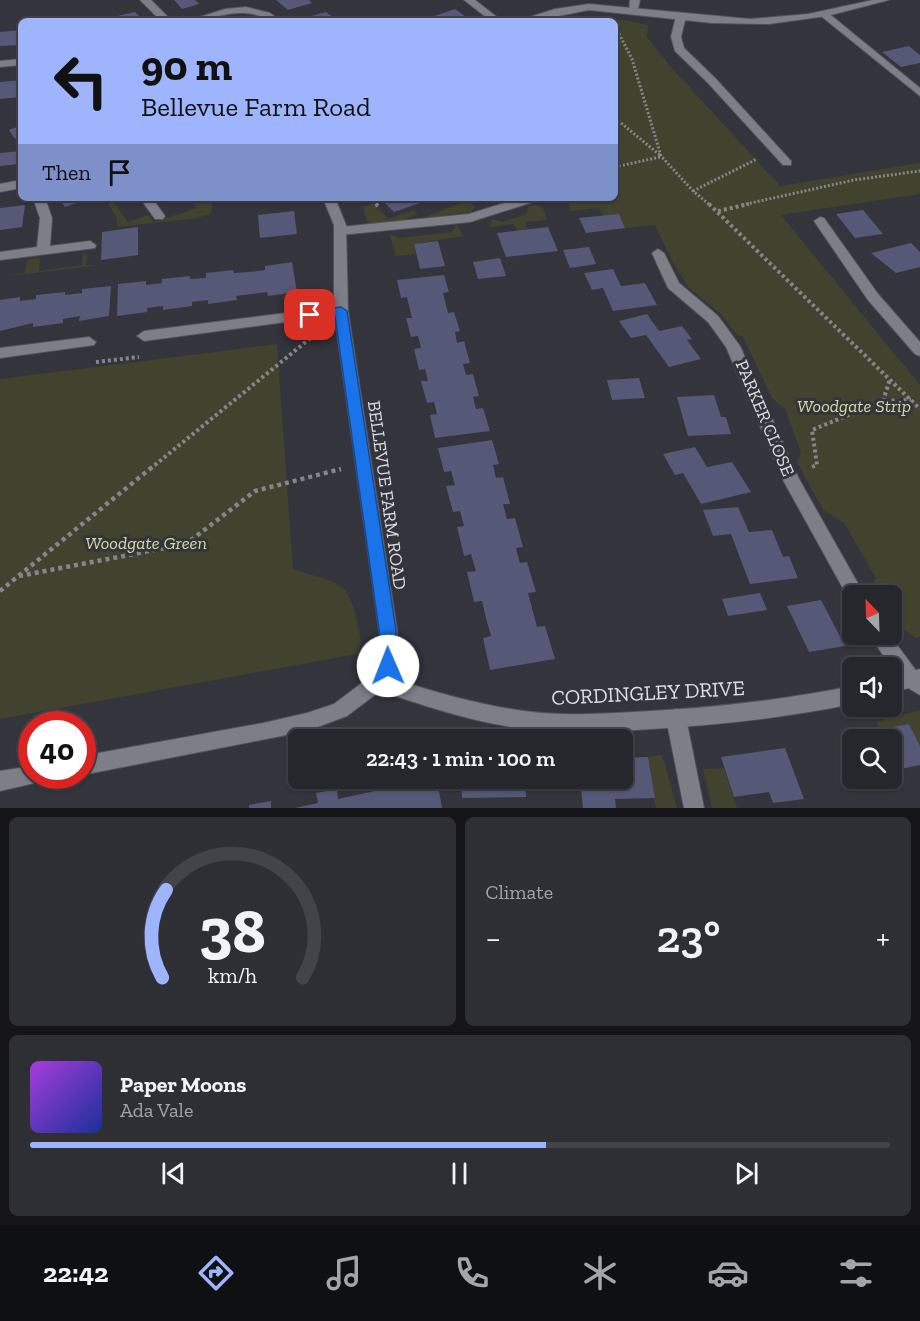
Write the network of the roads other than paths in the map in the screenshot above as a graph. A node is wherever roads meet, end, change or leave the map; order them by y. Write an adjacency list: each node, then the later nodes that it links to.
1 (145, 0): 7 (street)
2 (469, 0): 10 (street)
3 (878, 1): 5 (street)
4 (634, 5): 6 (street); 11 (street)
5 (824, 14): 6 (street); 14 (street)
6 (681, 16): 15 (street)
7 (163, 18)
8 (205, 18): 9 (street)
9 (272, 18)
10 (493, 18)
11 (535, 18)
12 (18, 62): 13 (street)
13 (0, 64)
14 (920, 93)
15 (787, 163)
16 (18, 185): 17 (street)
17 (0, 188)
18 (40, 201): 26 (street)
19 (148, 201): 22 (street)
20 (330, 201): 24 (street, BELLEVUE FARM ROAD)
21 (523, 201): 24 (street)
22 (159, 216)
23 (820, 221): 32 (street)
24 (340, 231): 29 (street, BELLEVUE FARM ROAD)
25 (90, 245): 26 (street)
26 (43, 251): 28 (street)
27 (658, 253): 34 (street, PARKER CLOSE)
28 (0, 256)
29 (341, 311): 30 (street); 37 (street, BELLEVUE FARM ROAD)
30 (144, 336)
31 (89, 342): 33 (street)
32 (920, 351)
33 (0, 353)
34 (850, 585)
35 (887, 645): 36 (street)
36 (917, 681): 38 (street)
37 (378, 682): 40 (street, CORDINGLEY DRIVE); 41 (street)
38 (902, 683)
39 (842, 697): 40 (street, CORDINGLEY DRIVE)
40 (676, 718): 44 (street)
41 (96, 763)
42 (18, 778): 43 (street)
43 (0, 781)
44 (694, 808)

